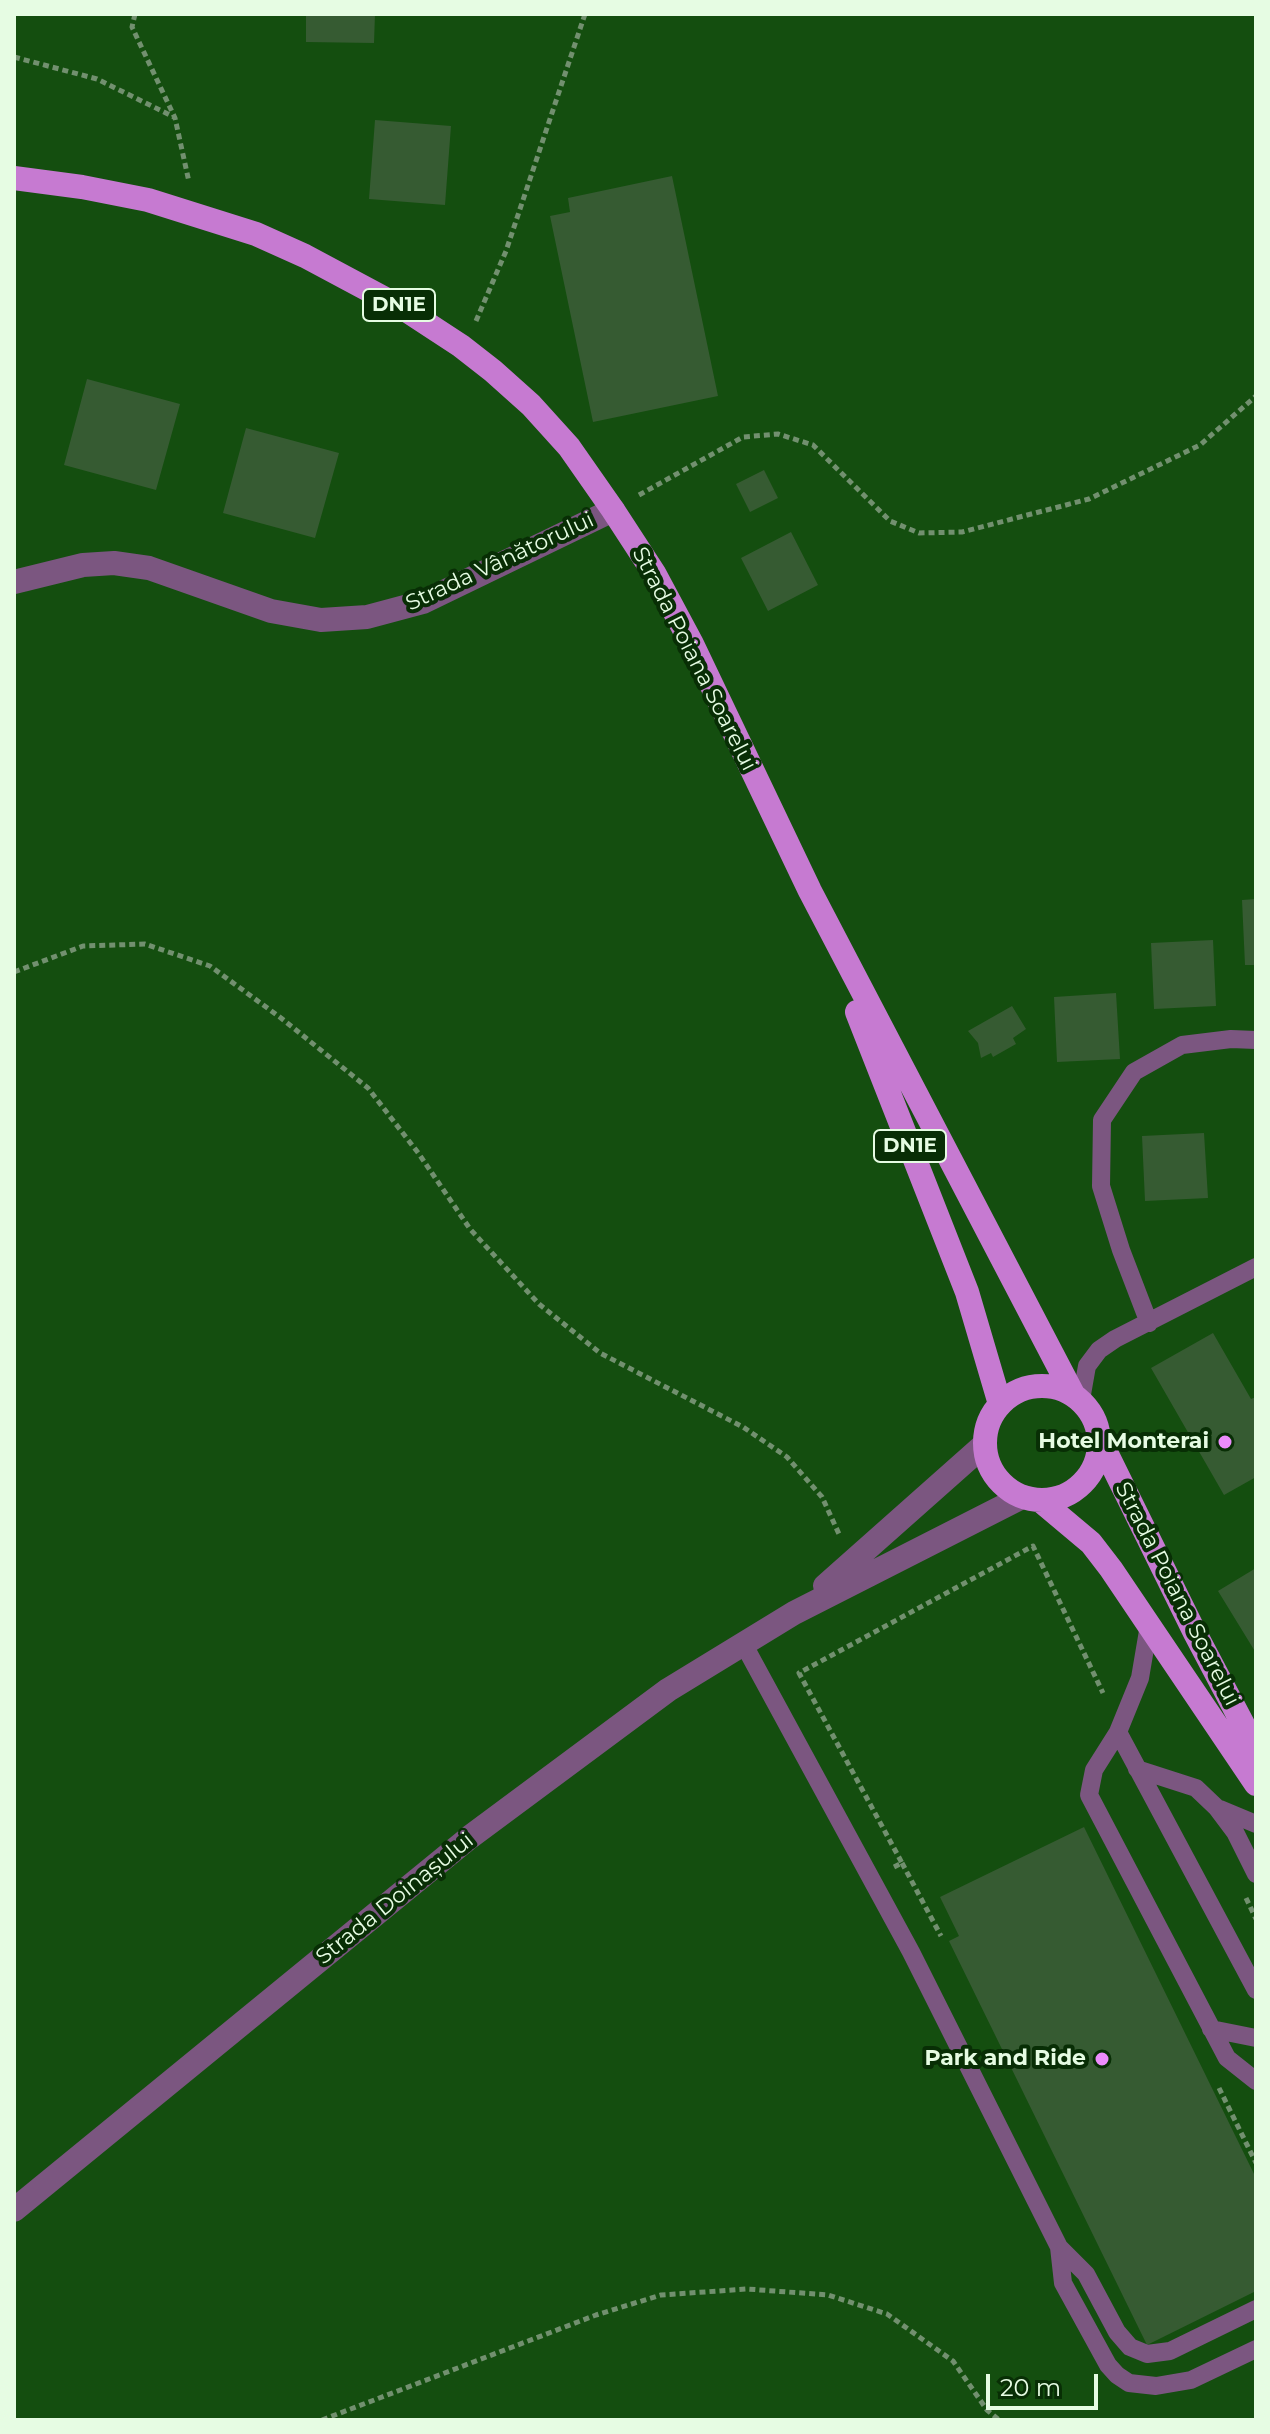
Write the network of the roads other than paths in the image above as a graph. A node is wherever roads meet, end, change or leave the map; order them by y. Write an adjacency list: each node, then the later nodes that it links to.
1 (14, 178): 2 (main road, Strada Poiana Soarelui / DN1E)
2 (613, 510): 3 (street, Strada Vânătorului); 4 (main road, Strada Poiana Soarelui / DN1E)
3 (14, 582)
4 (810, 891): 8 (main road, Strada Poiana Soarelui / DN1E); 9 (main road, Strada Poiana Soarelui / DN1E)
5 (1256, 1040): 7 (lane)
6 (1256, 1267): 7 (lane)
7 (1149, 1323): 8 (lane)
8 (1077, 1397): 9 (main road); 10 (main road, DN1E)
9 (1000, 1404): 11 (main road)
10 (1099, 1438): 12 (main road); 17 (main road, Strada Poiana Soarelui / DN1E)
11 (985, 1444): 12 (main road); 13 (street, Strada Doinașului)
12 (1032, 1499): 13 (street, Strada Doinașului); 14 (main road, Strada Poiana Soarelui)
13 (794, 1613): 15 (street, Strada Doinașului)
14 (1149, 1625): 16 (lane); 19 (main road, Strada Poiana Soarelui)
15 (743, 1643): 27 (street, Strada Doinașului); 28 (lane)
16 (1118, 1732): 18 (lane); 24 (lane)
17 (1256, 1749)
18 (1137, 1769): 20 (lane); 23 (lane)
19 (1256, 1784)
20 (1217, 1808): 21 (lane); 22 (lane)
21 (1256, 1824)
22 (1256, 1874)
23 (1256, 1990)
24 (1211, 2029): 25 (lane); 26 (lane)
25 (1256, 2038)
26 (1256, 2081)
27 (14, 2210)
28 (1059, 2247): 29 (lane); 30 (lane)
29 (1256, 2309)
30 (1256, 2349)

